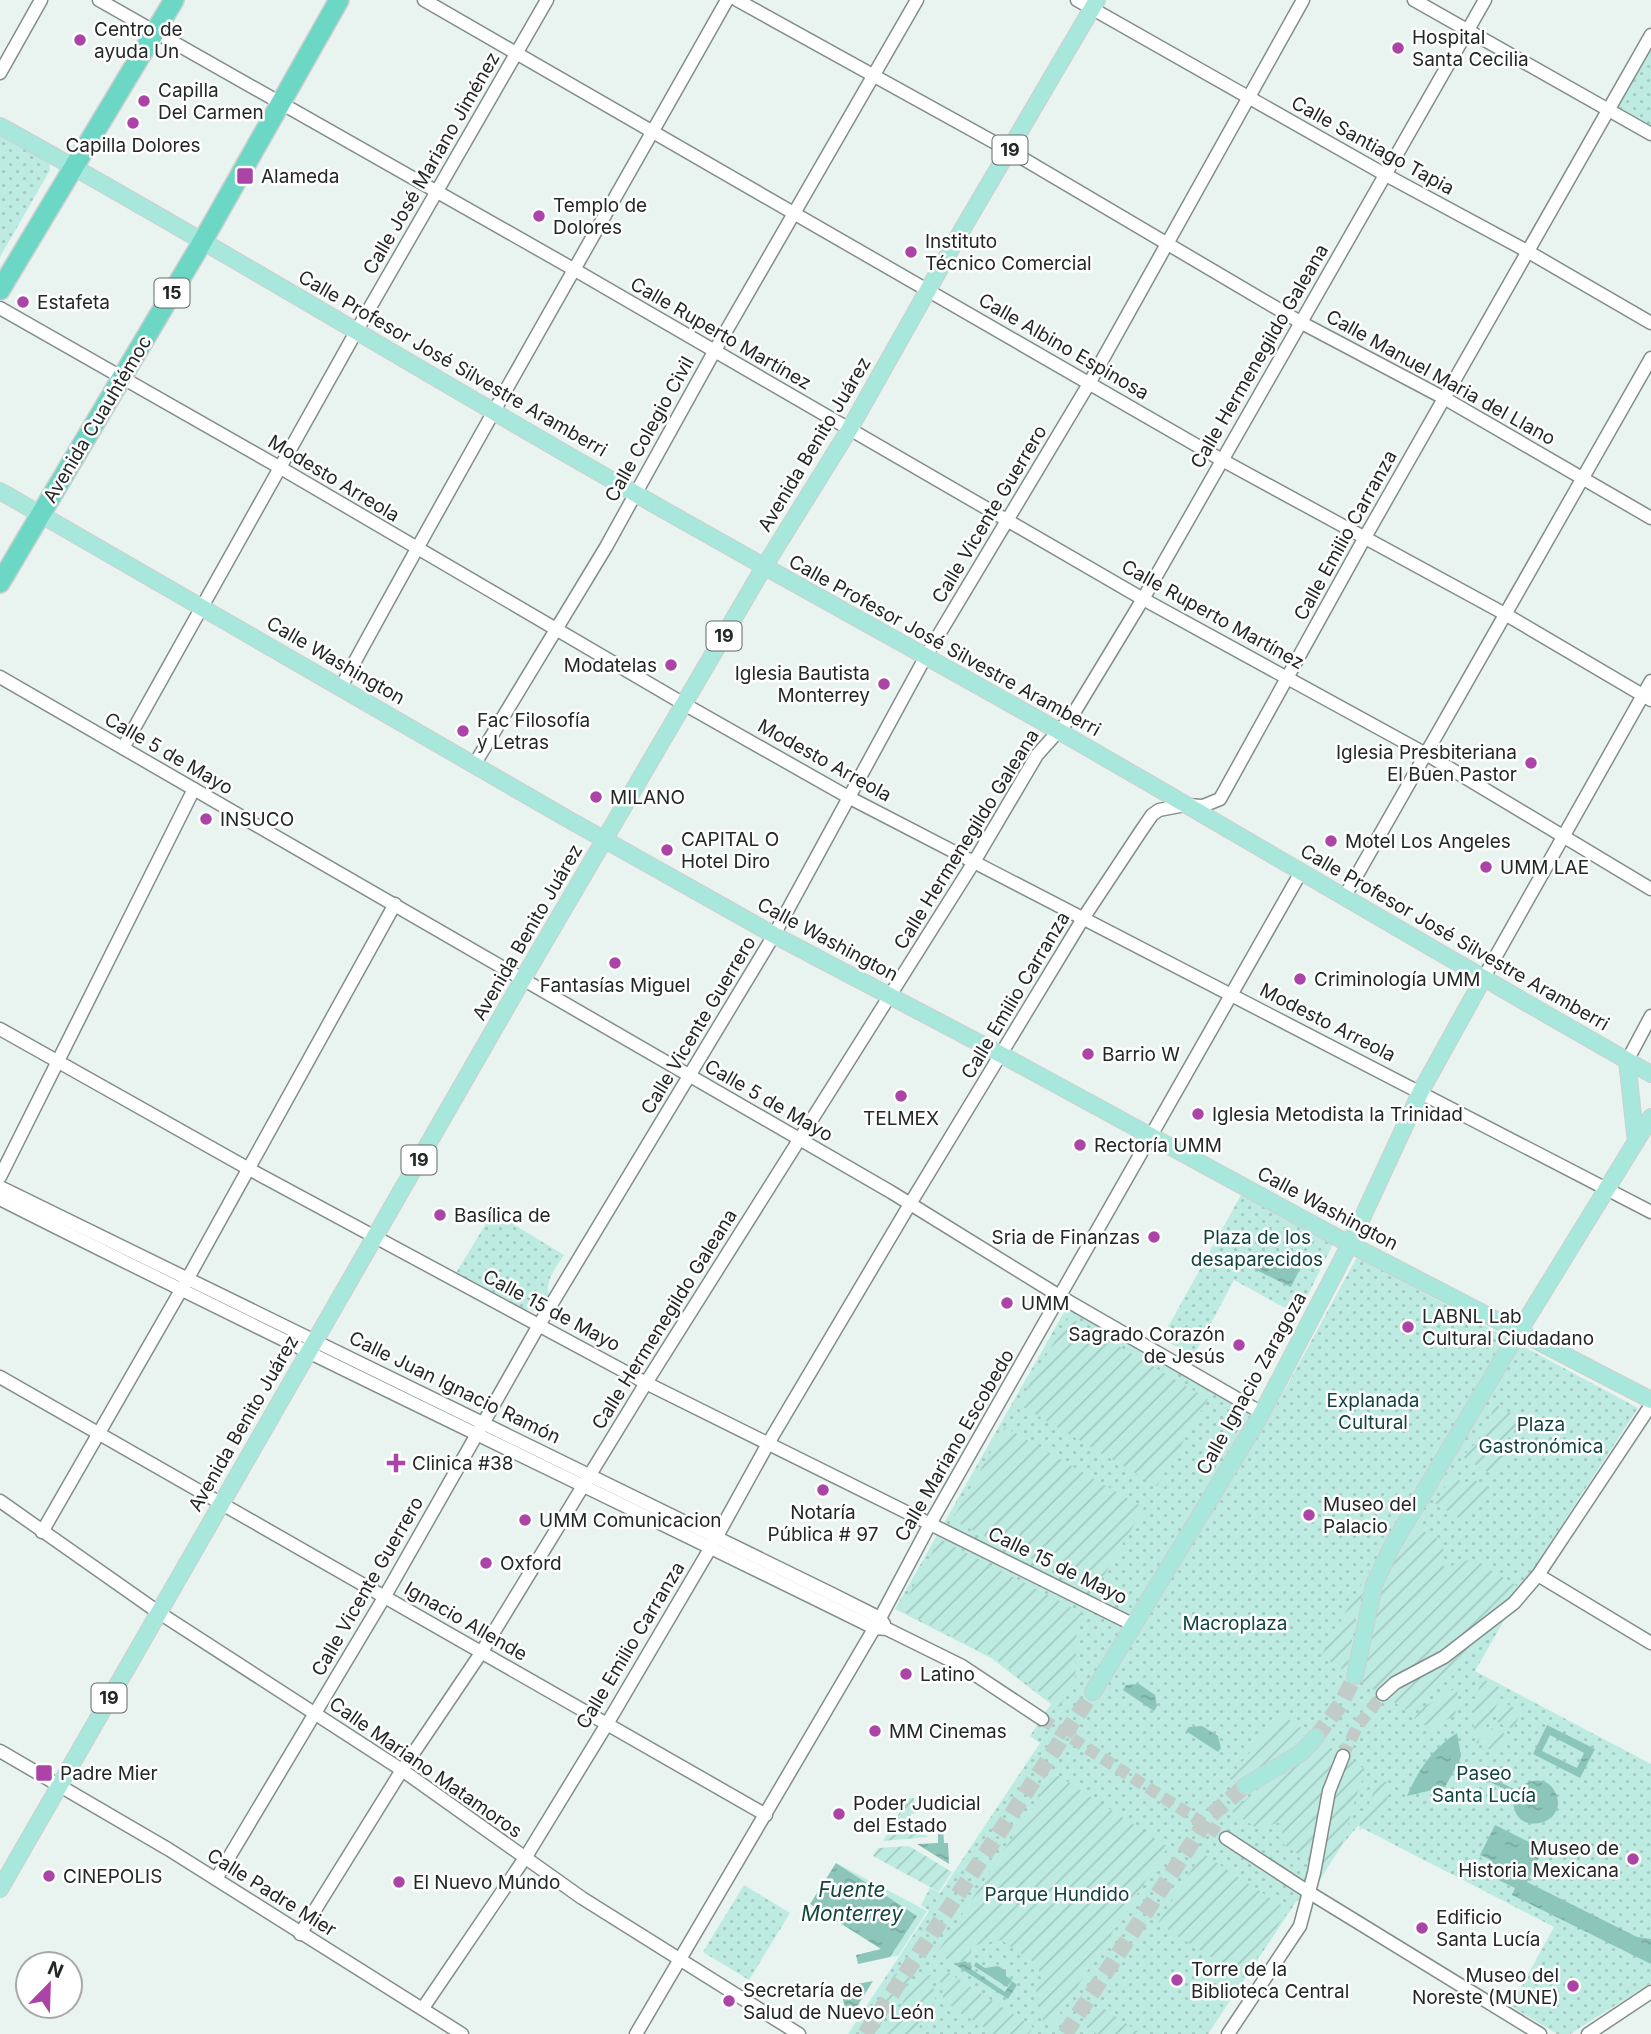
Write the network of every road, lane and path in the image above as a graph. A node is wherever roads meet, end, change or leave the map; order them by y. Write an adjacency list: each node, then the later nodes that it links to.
1 (41, 0): 19 (street)
2 (99, 0): 16 (street, Calle Ruperto Martínez)
3 (174, 0): 16 (highway)
4 (339, 0): 22 (highway, Avenida Cuauhtémoc / 15)
5 (424, 0): 18 (street, Calle Albino Espinosa)
6 (547, 0): 18 (street, Calle José Mariano Jiménez)
7 (727, 0): 25 (street)
8 (737, 0): 20 (street, Calle Manuel Maria del Llano)
9 (916, 0): 20 (street, Calle Colegio Civil)
10 (1077, 0): 14 (street, Calle Santiago Tapia)
11 (1303, 0): 21 (street, Calle Vicente Guerrero)
12 (1413, 0): 15 (street)
13 (1485, 0): 15 (street, Calle Hermenegildo Galeana)
14 (1094, 4): 21 (street, Calle Santiago Tapia); 27 (main road, Avenida Benito Juárez / 19)
15 (1467, 31): 23 (street); 29 (street, Calle Hermenegildo Galeana)
16 (154, 32): 22 (street, Calle Ruperto Martínez); 28 (highway)
17 (1651, 35): 23 (street, Calle Emilio Carranza)
18 (517, 53): 25 (street, Calle Albino Espinosa); 30 (street, Calle José Mariano Jiménez)
19 (0, 73)
20 (873, 76): 27 (street, Calle Manuel Maria del Llano); 31 (street, Calle Colegio Civil)
21 (1249, 97): 29 (street, Calle Santiago Tapia); 33 (street, Calle Vicente Guerrero)
22 (279, 103): 30 (street, Calle Ruperto Martínez); 32 (highway, Avenida Cuauhtémoc / 15)
23 (1608, 109): 26 (street); 34 (street, Calle Emilio Carranza)
24 (0, 126): 28 (main road, Calle Profesor José Silvestre Aramberri)
25 (653, 132): 31 (street, Calle Albino Espinosa); 35 (street)
26 (1651, 134)
27 (1010, 151): 33 (street, Calle Manuel Maria del Llano); 37 (main road, Avenida Benito Juárez / 19)
28 (73, 167): 32 (main road, Calle Profesor José Silvestre Aramberri); 36 (highway)
29 (1384, 174): 34 (street, Calle Santiago Tapia); 39 (street, Calle Hermenegildo Galeana)
30 (436, 192): 35 (street, Calle Ruperto Martínez); 41 (street, Calle José Mariano Jiménez)
31 (794, 213): 37 (street, Calle Albino Espinosa); 42 (street, Calle Colegio Civil)
32 (202, 242): 41 (main road, Calle Profesor José Silvestre Aramberri); 44 (highway, Avenida Cuauhtémoc / 15)
33 (1166, 244): 39 (street, Calle Manuel Maria del Llano); 45 (street, Calle Vicente Guerrero)
34 (1527, 251): 40 (street, Calle Santiago Tapia); 46 (street, Calle Emilio Carranza)
35 (575, 270): 42 (street, Calle Ruperto Martínez); 47 (street)
36 (0, 290)
37 (928, 291): 45 (street, Calle Albino Espinosa); 48 (main road, Avenida Benito Juárez / 19)
38 (0, 308): 44 (street, Modesto Arreola)
39 (1300, 322): 46 (street, Calle Manuel Maria del Llano); 49 (street, Calle Hermenegildo Galeana)
40 (1651, 323)
41 (357, 330): 47 (main road, Calle Profesor José Silvestre Aramberri); 50 (street, Calle José Mariano Jiménez)
42 (714, 352): 48 (street, Calle Ruperto Martínez); 53 (street, Calle Colegio Civil)
43 (1651, 358): 51 (street)
44 (121, 378): 50 (street, Modesto Arreola); 54 (highway, Avenida Cuauhtémoc / 15)
45 (1090, 382): 49 (street, Calle Albino Espinosa); 56 (street, Calle Vicente Guerrero)
46 (1444, 398): 51 (street, Calle Manuel Maria del Llano); 57 (street, Calle Emilio Carranza)
47 (495, 413): 53 (main road, Calle Profesor José Silvestre Aramberri); 58 (street)
48 (849, 430): 56 (street, Calle Ruperto Martínez); 59 (main road, Avenida Benito Juárez / 19)
49 (1222, 460): 57 (street, Calle Albino Espinosa); 61 (street, Calle Hermenegildo Galeana)
50 (279, 467): 58 (street, Modesto Arreola); 62 (street, Calle José Mariano Jiménez)
51 (1582, 478): 55 (street, Calle Manuel Maria del Llano); 63 (street)
52 (0, 491): 54 (main road, Calle Washington)
53 (635, 494): 59 (main road, Calle Profesor José Silvestre Aramberri); 64 (street, Calle Colegio Civil)
54 (41, 513): 60 (highway, Avenida Cuauhtémoc / 15); 62 (main road, Calle Washington)
55 (1651, 518)
56 (1008, 519): 61 (street, Calle Ruperto Martínez); 65 (street, Calle Vicente Guerrero)
57 (1364, 538): 63 (street, Calle Albino Espinosa); 67 (street, Calle Emilio Carranza)
58 (416, 549): 64 (street, Modesto Arreola); 69 (street)
59 (764, 567): 65 (main road, Calle Profesor José Silvestre Aramberri); 71 (main road, Avenida Benito Juárez / 19)
60 (0, 583)
61 (1143, 599): 67 (street, Calle Ruperto Martínez); 72 (street, Calle Hermenegildo Galeana)
62 (202, 608): 69 (main road, Calle Washington); 73 (street, Calle José Mariano Jiménez)
63 (1505, 614): 70 (street, Calle Albino Espinosa); 74 (street)
64 (555, 629): 71 (street, Modesto Arreola); 75 (street, Calle Colegio Civil)
65 (926, 656): 72 (main road, Calle Profesor José Silvestre Aramberri); 77 (street, Calle Vicente Guerrero)
66 (0, 677): 73 (street, Calle 5 de Mayo)
67 (1287, 678): 74 (street, Calle Ruperto Martínez); 78 (street, Calle Emilio Carranza)
68 (1651, 681): 70 (street, Calle Ignacio Zaragoza)
69 (341, 687): 75 (main road, Calle Washington)
70 (1647, 697): 79 (street, Calle Ignacio Zaragoza)
71 (684, 704): 77 (street, Modesto Arreola); 80 (main road, Avenida Benito Juárez / 19)
72 (1057, 730): 78 (main road, Calle Profesor José Silvestre Aramberri); 81 (street, Calle Hermenegildo Galeana)
73 (123, 748): 76 (street, Calle 5 de Mayo)
74 (1426, 754): 79 (street, Calle Ruperto Martínez); 84 (street)
75 (474, 765): 80 (main road, Calle Washington)
76 (194, 789): 85 (street, Calle 5 de Mayo); 96 (street)
77 (850, 797): 81 (street, Modesto Arreola); 87 (street, Calle Vicente Guerrero)
78 (1185, 805): 82 (main road, Calle Profesor José Silvestre Aramberri); 86 (street, Calle Emilio Carranza)
79 (1563, 836): 83 (street, Calle Ruperto Martínez); 89 (street, Calle Ignacio Zaragoza)
80 (605, 841): 87 (main road, Calle Washington); 88 (main road, Avenida Benito Juárez / 19)
81 (974, 862): 86 (street, Modesto Arreola); 91 (street, Calle Hermenegildo Galeana)
82 (1301, 872): 84 (main road, Calle Profesor José Silvestre Aramberri); 90 (street, Calle Mariano Escobedo)
83 (1651, 889)
84 (1345, 897): 89 (main road, Calle Profesor José Silvestre Aramberri)
85 (395, 904): 88 (street, Calle 5 de Mayo); 104 (street)
86 (1084, 917): 90 (street, Modesto Arreola); 94 (street, Calle Emilio Carranza)
87 (774, 935): 91 (main road, Calle Washington); 98 (street, Calle Vicente Guerrero)
88 (524, 978): 98 (street, Calle 5 de Mayo); 111 (main road, Avenida Benito Juárez / 19)
89 (1482, 979): 95 (main road, Calle Profesor José Silvestre Aramberri); 99 (main road, Calle Ignacio Zaragoza)
90 (1230, 994): 99 (street, Modesto Arreola); 101 (street, Calle Mariano Escobedo)
91 (890, 996): 94 (main road, Calle Washington); 102 (street, Calle Hermenegildo Galeana)
92 (1651, 1016): 95 (street)
93 (0, 1029): 96 (street, Calle 15 de Mayo)
94 (1002, 1055): 101 (main road, Calle Washington); 109 (street, Calle Emilio Carranza)
95 (1628, 1060): 97 (main road, Calle Profesor José Silvestre Aramberri); 103 (main road)
96 (59, 1061): 104 (street, Calle 15 de Mayo); 105 (street)
97 (1651, 1074)
98 (691, 1076): 102 (street, Calle 5 de Mayo); 116 (street, Calle Vicente Guerrero)
99 (1421, 1091): 107 (street, Modesto Arreola); 112 (main road, Calle Ignacio Zaragoza)
100 (1651, 1117): 103 (main road)
101 (1150, 1137): 112 (main road, Calle Washington); 115 (street, Calle Mariano Escobedo)
102 (799, 1139): 109 (street, Calle 5 de Mayo); 120 (street, Calle Hermenegildo Galeana)
103 (1636, 1142): 107 (main road)
104 (249, 1169): 111 (street, Calle 15 de Mayo); 113 (street)
105 (0, 1177)
106 (0, 1187): 113 (street, Calle Juan Ignacio Ramón)
107 (1607, 1188): 110 (street, Modesto Arreola); 117 (main road)
108 (0, 1199): 114 (street, Calle Juan Ignacio Ramón)
109 (910, 1204): 115 (street, Calle 5 de Mayo); 126 (street, Calle Emilio Carranza)
110 (1651, 1212)
111 (374, 1237): 116 (street, Calle 15 de Mayo); 118 (main road, Avenida Benito Juárez / 19)
112 (1350, 1244): 117 (main road, Calle Washington); 122 (main road, Calle Ignacio Zaragoza)
113 (188, 1278): 114 (street); 118 (street, Calle Juan Ignacio Ramón)
114 (180, 1290): 118 (street, Calle Juan Ignacio Ramón); 125 (street)
115 (1061, 1297): 122 (street, Calle 5 de Mayo); 130 (street, Calle Mariano Escobedo)
116 (538, 1325): 120 (street, Calle 15 de Mayo); 123 (street, Calle Vicente Guerrero)
117 (1518, 1333): 121 (main road, Calle Washington); 140 (main road)
118 (311, 1346): 123 (street, Calle Juan Ignacio Ramón); 124 (street, Calle Juan Ignacio Ramón); 129 (main road, Avenida Benito Juárez / 19)
119 (0, 1377): 125 (street, Ignacio Allende)
120 (646, 1383): 126 (street, Calle 15 de Mayo); 127 (street, Calle Hermenegildo Galeana)
121 (1651, 1403): 133 (street)
122 (1262, 1413): 137 (main road, Calle Ignacio Zaragoza)
123 (485, 1422): 124 (street, Calle Vicente Guerrero); 127 (street, Calle Juan Ignacio Ramón)
124 (477, 1434): 127 (street, Calle Juan Ignacio Ramón); 134 (street, Calle Vicente Guerrero)
125 (98, 1435): 129 (street, Ignacio Allende); 131 (street)
126 (769, 1442): 130 (street, Calle 15 de Mayo); 132 (street, Calle Emilio Carranza)
127 (586, 1480): 132 (street, Calle Juan Ignacio Ramón); 139 (street, Calle Hermenegildo Galeana)
128 (0, 1501): 131 (street, Calle Mariano Matamoros)
129 (222, 1504): 134 (street, Ignacio Allende); 135 (main road, Avenida Benito Juárez / 19)
130 (930, 1524): 136 (street, Calle Mariano Escobedo); 137 (street, Calle 15 de Mayo)
131 (43, 1532): 135 (street, Calle Mariano Matamoros)
132 (713, 1542): 136 (street, Calle Juan Ignacio Ramón); 145 (street, Calle Emilio Carranza)
133 (1538, 1575): 138 (street); 142 (street)
134 (386, 1597): 139 (street, Ignacio Allende); 143 (street, Calle Vicente Guerrero)
135 (158, 1612): 143 (street, Calle Mariano Matamoros); 150 (main road, Avenida Benito Juárez / 19)
136 (880, 1625): 144 (street, Calle Juan Ignacio Ramón); 152 (street, Calle Mariano Escobedo)
137 (1134, 1625): 141 (main road, Calle Ignacio Zaragoza)
138 (1651, 1643)
139 (481, 1653): 145 (street, Ignacio Allende); 149 (street, Calle Hermenegildo Galeana)
140 (1355, 1676)
141 (1093, 1692)
142 (1383, 1694)
143 (314, 1713): 149 (street, Calle Mariano Matamoros); 155 (street, Calle Vicente Guerrero)
144 (1042, 1719)
145 (607, 1724): 152 (street, Ignacio Allende); 154 (street, Calle Emilio Carranza)
146 (1317, 1737): 151 (main road)
147 (0, 1751): 150 (street, Calle Padre Mier)
148 (1343, 1756): 157 (street)
149 (402, 1770): 154 (street, Calle Mariano Matamoros); 158 (street, Calle Hermenegildo Galeana)
150 (60, 1784): 155 (street, Calle Padre Mier); 156 (main road, Avenida Benito Juárez / 19)
151 (1245, 1786)
152 (766, 1815): 159 (street, Calle Mariano Escobedo)
153 (1226, 1838): 157 (street)
154 (524, 1858): 159 (street, Calle Mariano Matamoros); 161 (street, Calle Emilio Carranza)
155 (216, 1879): 158 (street, Calle Padre Mier)
156 (0, 1889)
157 (1310, 1893): 165 (street); 166 (street)
158 (300, 1934): 161 (street, Calle Padre Mier)
159 (681, 1960): 163 (street, Calle Mariano Escobedo); 164 (street, Calle Mariano Matamoros)
160 (1651, 1992): 167 (street)
161 (423, 2008): 162 (street, Calle Padre Mier)
162 (462, 2034)
163 (636, 2034)
164 (799, 2034)
165 (1228, 2034)
166 (1540, 2034)
167 (1588, 2034)

